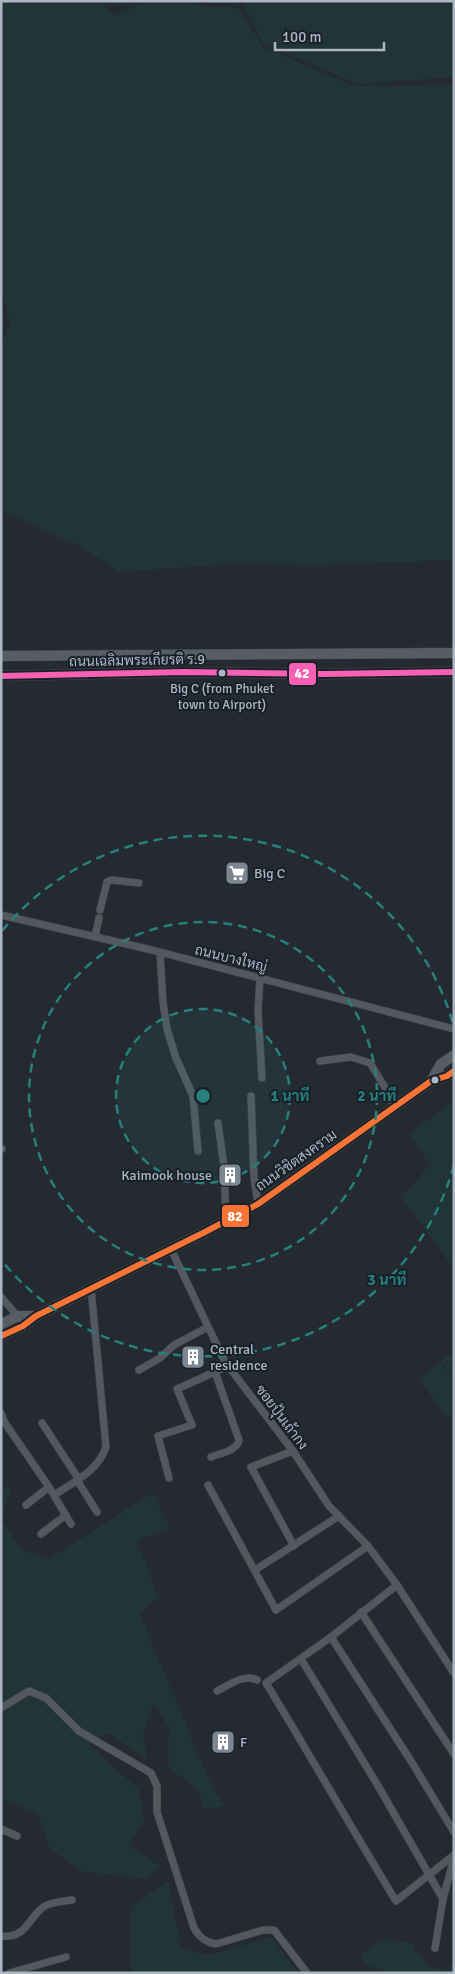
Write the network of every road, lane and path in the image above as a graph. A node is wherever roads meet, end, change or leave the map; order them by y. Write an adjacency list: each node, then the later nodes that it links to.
1 (454, 653): 2 (main road, ถนนเฉลิมพระเกียรติ ร.9)
2 (1, 656)
3 (454, 672): 4 (main road, ถนนเฉลิมพระเกียรติ ร.9)
4 (1, 676)
5 (139, 883): 7 (street)
6 (1, 915): 7 (street, ถนนบางใหญ่)
7 (95, 937): 8 (street, ถนนบางใหญ่)
8 (160, 953): 9 (street, ถนนบางใหญ่); 19 (street)
9 (260, 978): 10 (street, ถนนบางใหญ่); 14 (street)
10 (454, 1029)
11 (454, 1055): 15 (main road, ถนนวิชิตสงคราม)
12 (320, 1061): 17 (street)
13 (454, 1071): 15 (main road, ถนนวิชิตสงคราม)
14 (262, 1078)
15 (431, 1081): 17 (main road, ถนนวิชิตสงคราม)
16 (251, 1096): 20 (street)
17 (394, 1107): 20 (main road, ถนนวิชิตสงคราม)
18 (218, 1123): 21 (street)
19 (198, 1151)
20 (258, 1204): 21 (main road, ถนนวิชิตสงคราม)
21 (226, 1222): 22 (main road, ถนนวิชิตสงคราม)
22 (171, 1249): 23 (main road, ถนนวิชิตสงคราม); 29 (street, ซอยปุ้นเถ้ากง)
23 (91, 1288): 26 (main road, ถนนวิชิตสงคราม); 39 (street)
24 (1, 1297): 25 (street)
25 (18, 1316): 26 (main road, ถนนวิชิตสงคราม); 27 (main road, ถนนวิชิตสงคราม); 28 (street)
26 (36, 1316): 28 (main road, ถนนวิชิตสงคราม)
27 (1, 1324)
28 (23, 1326): 30 (main road, ถนนวิชิตสงคราม)
29 (208, 1327): 31 (street, ซอยปุ้นเถ้ากง); 32 (street)
30 (1, 1336)
31 (228, 1366): 33 (street); 36 (street, ซอยปุ้นเถ้ากง)
32 (139, 1370)
33 (215, 1372): 37 (street); 38 (street)
34 (1, 1413): 41 (street)
35 (42, 1422): 39 (street)
36 (293, 1451): 46 (street, ซอยปุ้นเถ้ากง); 49 (street)
37 (211, 1457)
38 (169, 1478)
39 (78, 1479): 42 (street); 44 (street)
40 (208, 1485): 51 (street)
41 (49, 1487): 42 (street); 43 (street)
42 (54, 1495): 45 (street)
43 (26, 1505)
44 (97, 1512)
45 (66, 1515): 47 (street); 48 (street)
46 (339, 1516): 49 (street); 50 (street, ซอยปุ้นเถ้ากง)
47 (71, 1524)
48 (41, 1534)
49 (294, 1546): 51 (street)
50 (368, 1546): 51 (street); 52 (street, ซอยปุ้นเถ้ากง)
51 (254, 1570)
52 (397, 1585): 53 (street); 56 (street, ซอยปุ้นเถ้ากง)
53 (361, 1612): 54 (street); 60 (street)
54 (331, 1637): 55 (street); 62 (street)
55 (301, 1659): 65 (street); 65 (street)
56 (454, 1673)
57 (257, 1680): 58 (street)
58 (218, 1691)
59 (1, 1708): 72 (street)
60 (454, 1754)
61 (1, 1829): 63 (street)
62 (454, 1832)
63 (17, 1836)
64 (454, 1857): 65 (street); 66 (street)
65 (430, 1874): 66 (street)
66 (443, 1899): 69 (street)
67 (72, 1900): 68 (street)
68 (1, 1936)
69 (435, 1948)
70 (66, 1956): 71 (street)
71 (9, 1973)
72 (307, 1973)

